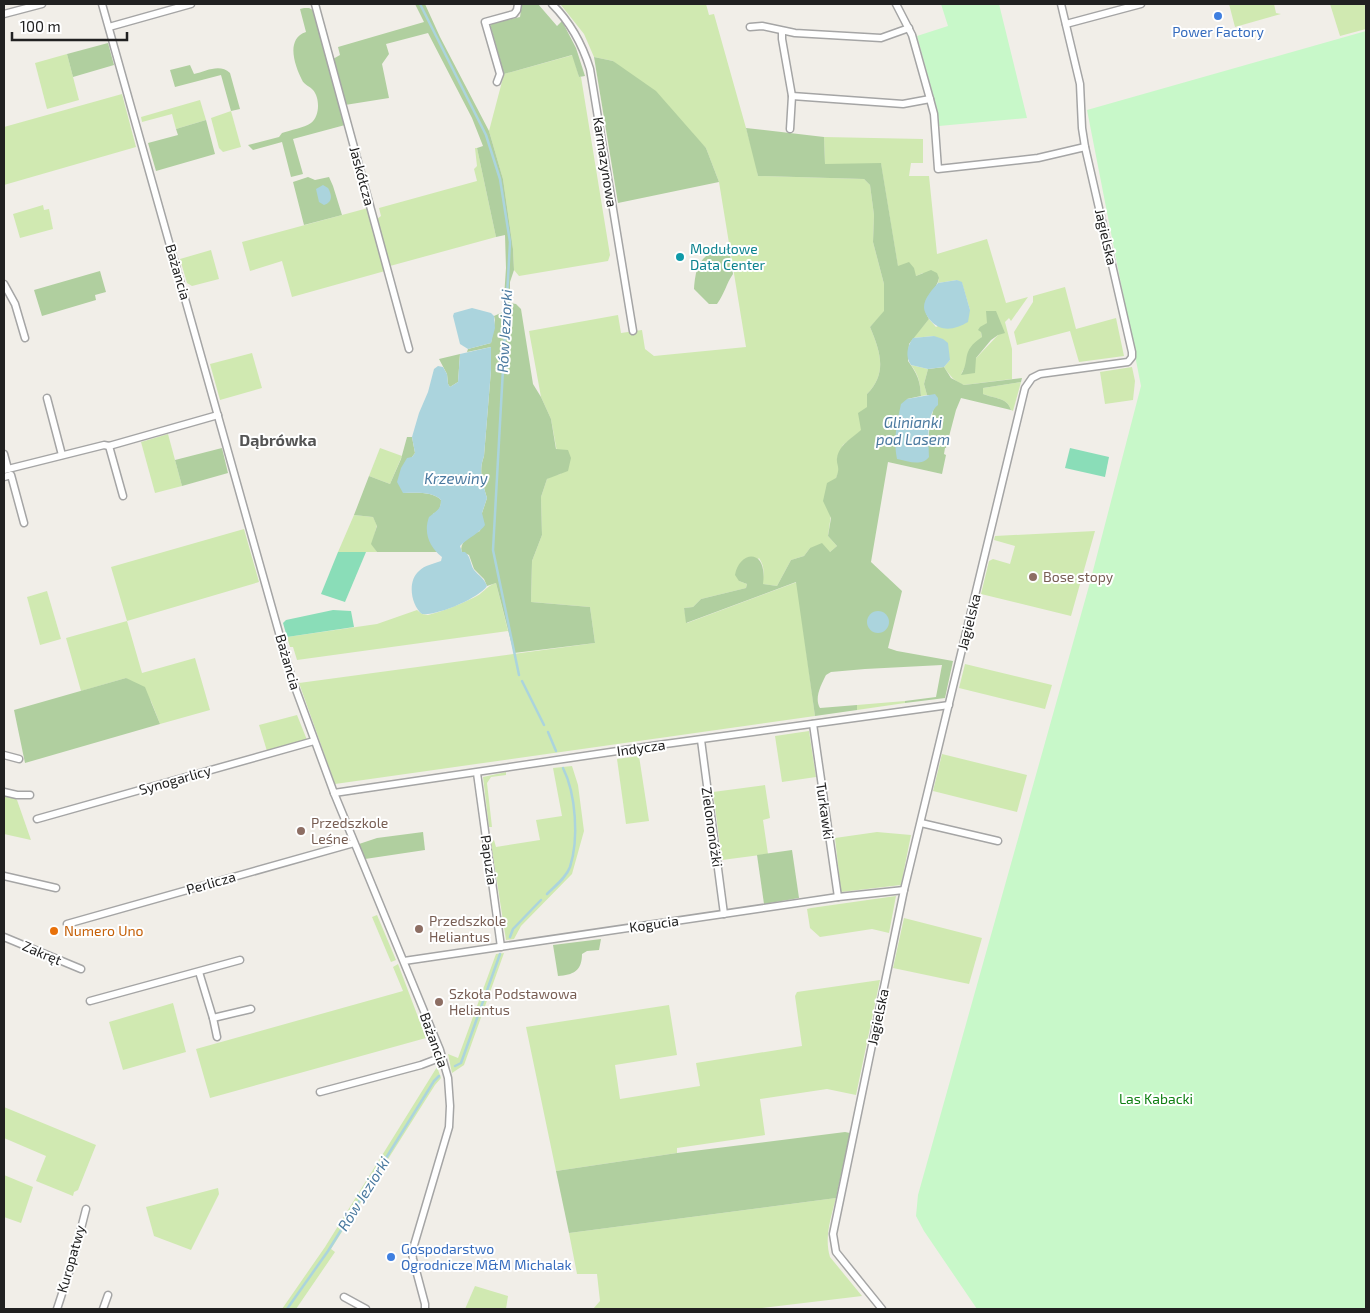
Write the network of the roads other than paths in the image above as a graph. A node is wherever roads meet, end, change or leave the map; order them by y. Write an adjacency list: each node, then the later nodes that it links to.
1 (42, 4): 10 (street)
2 (102, 4): 12 (street, Bażancia)
3 (191, 4): 12 (street)
4 (315, 4): 24 (street, Jaskółcza)
5 (518, 4): 16 (street)
6 (552, 4): 22 (street, Karmazynowa)
7 (896, 4): 14 (street)
8 (1061, 4): 11 (street, Jagielska)
9 (1141, 4): 11 (street)
10 (4, 14)
11 (1066, 24): 20 (street, Jagielska)
12 (109, 27): 26 (street, Bażancia)
13 (750, 27): 15 (street)
14 (909, 28): 15 (street); 18 (street)
15 (782, 31): 17 (street)
16 (497, 82)
17 (792, 96): 18 (street); 19 (street)
18 (930, 99): 20 (street)
19 (790, 129)
20 (1085, 147): 34 (street, Jagielska)
21 (4, 284): 23 (street)
22 (633, 331)
23 (25, 338)
24 (409, 349)
25 (47, 398): 29 (street)
26 (218, 415): 27 (street); 37 (street, Bażancia)
27 (109, 446): 29 (street); 32 (street)
28 (4, 454): 30 (street)
29 (62, 455): 30 (street)
30 (6, 470)
31 (4, 477): 33 (street)
32 (123, 496)
33 (24, 523)
34 (949, 705): 35 (street, Indycza); 45 (street, Jagielska)
35 (813, 724): 36 (street, Indycza); 51 (street, Turkawki)
36 (701, 740): 40 (street, Indycza); 52 (street, Zielononóżki)
37 (314, 741): 42 (street, Bażancia); 44 (street, Synogarlicy)
38 (4, 755): 39 (street)
39 (19, 758)
40 (477, 773): 42 (street, Indycza); 55 (street, Papuzia)
41 (4, 792): 43 (street)
42 (334, 793): 47 (street, Bażancia)
43 (30, 795)
44 (37, 818)
45 (921, 823): 46 (street); 50 (street, Jagielska)
46 (998, 841)
47 (354, 843): 53 (street, Perlicza); 57 (street, Bażancia)
48 (4, 876): 49 (street)
49 (56, 888)
50 (904, 890): 51 (street, Kogucia); 73 (street, Jagielska)
51 (838, 898): 52 (street, Kogucia)
52 (724, 914): 55 (street, Kogucia)
53 (67, 924)
54 (4, 937): 58 (street, Zakręt)
55 (501, 947): 57 (street, Kogucia)
56 (240, 960): 59 (street)
57 (404, 961): 64 (street, Bażancia)
58 (81, 970)
59 (199, 972): 60 (street); 62 (street)
60 (90, 1001)
61 (252, 1009): 62 (street)
62 (213, 1018): 63 (street)
63 (217, 1037)
64 (442, 1057): 65 (street); 72 (street, Bażancia)
65 (320, 1092)
66 (86, 1209): 69 (street, Kuropatwy)
67 (108, 1295): 70 (street)
68 (344, 1297): 71 (street)
69 (57, 1309)
70 (103, 1309)
71 (366, 1309)
72 (425, 1309)
73 (882, 1309)

